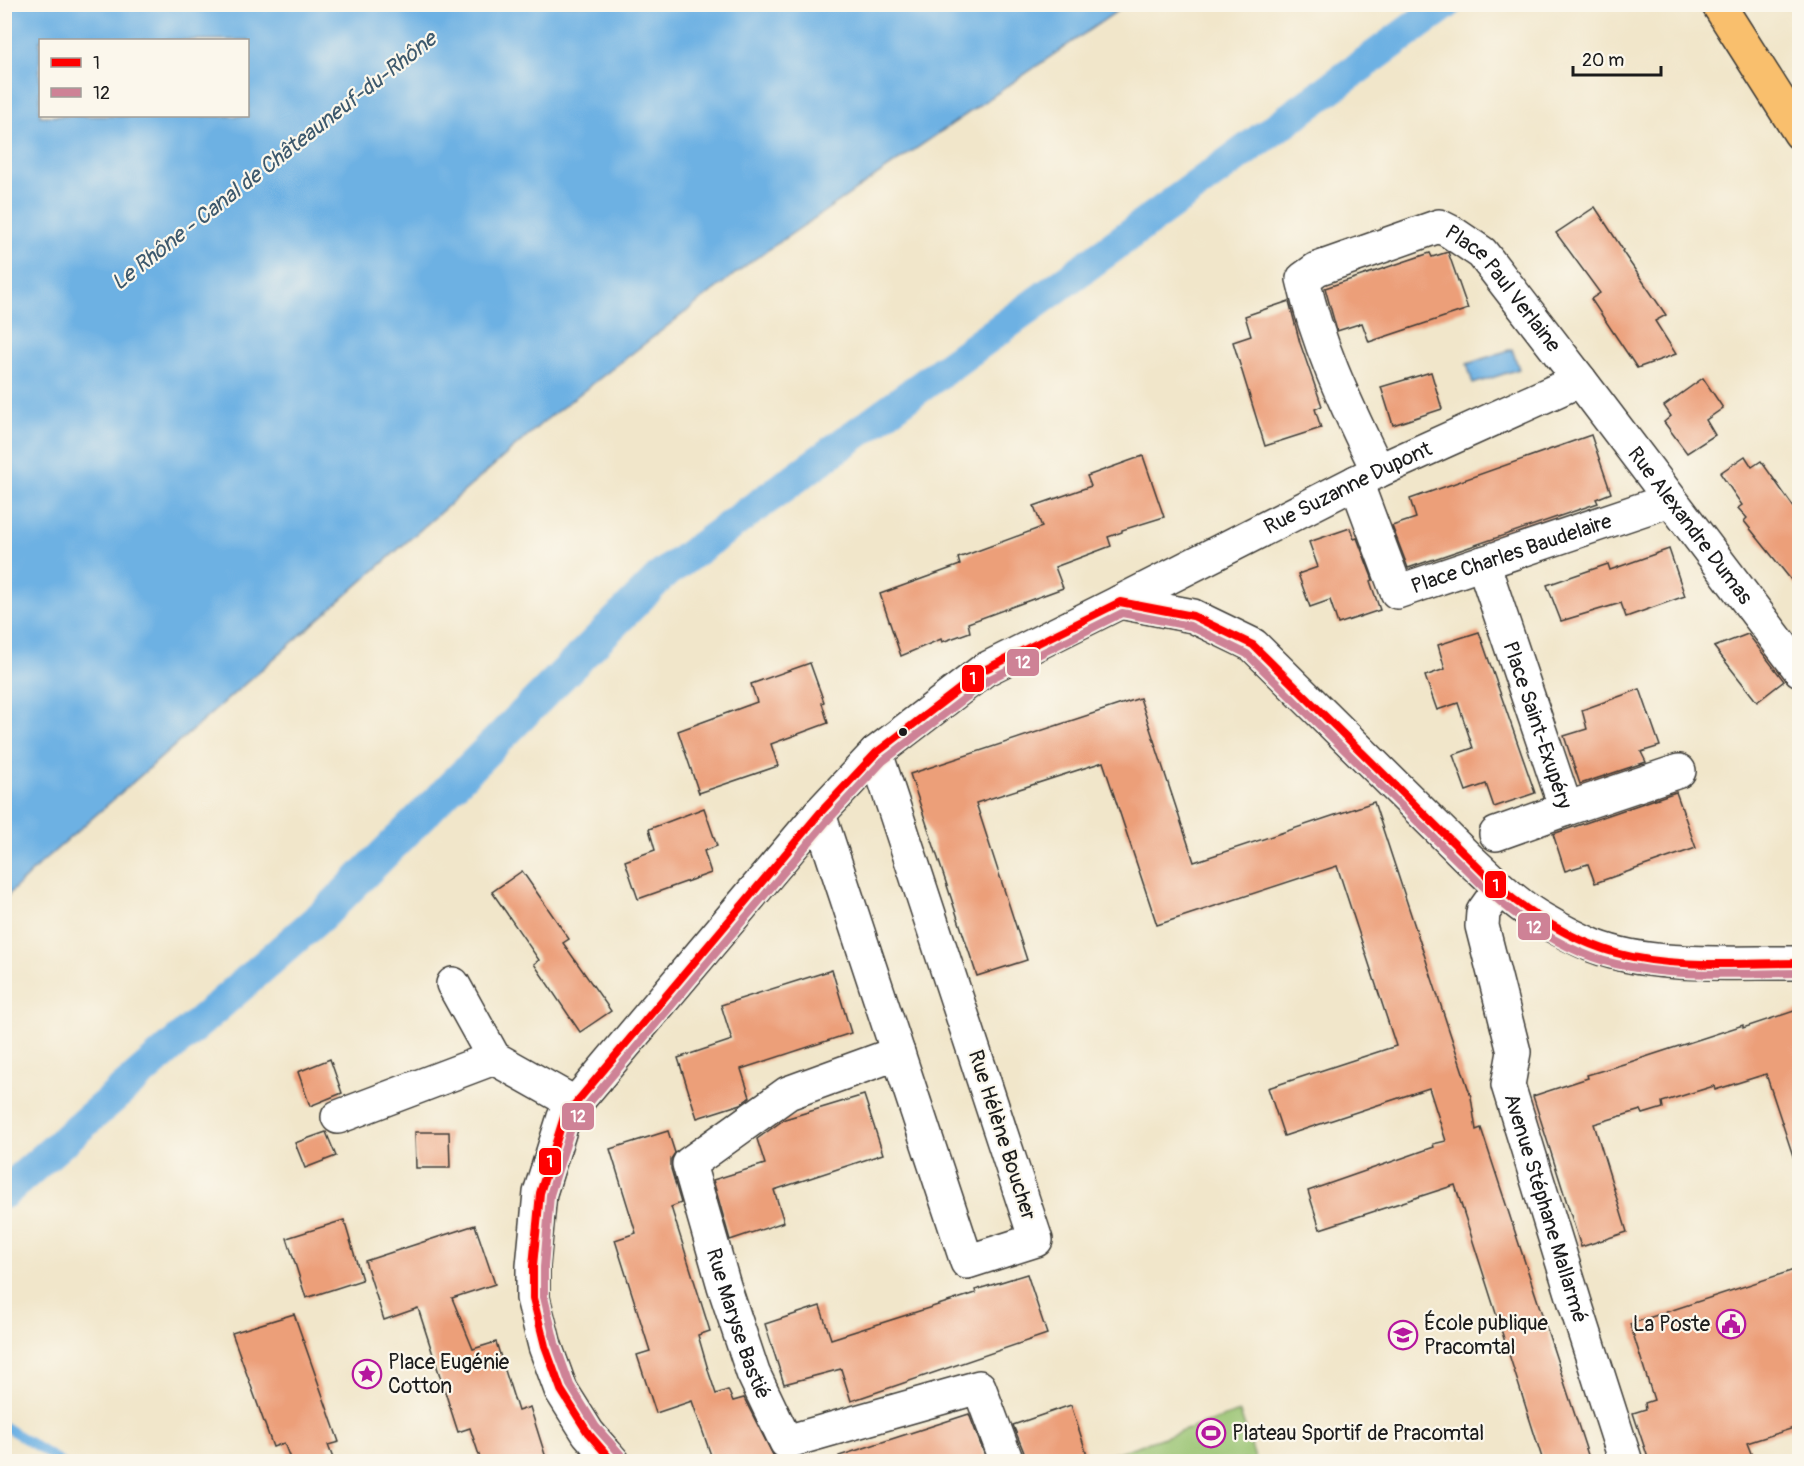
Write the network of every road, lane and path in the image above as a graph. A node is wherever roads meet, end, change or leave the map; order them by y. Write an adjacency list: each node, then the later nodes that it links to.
1 (1718, 4): 2 (main road)
2 (1800, 133)
3 (1580, 380): 4 (street, Rue Suzanne Dupont); 4 (street, Place Paul Verlaine); 5 (street, Rue Alexandre Dumas)
4 (1367, 477): 6 (street, Place Charles Baudelaire); 7 (street, Rue Suzanne Dupont)
5 (1670, 500): 6 (street, Place Charles Baudelaire); 8 (street, Rue Alexandre Dumas)
6 (1483, 562): 11 (street, Place Saint-Exupéry)
7 (1120, 602): 9 (street, Rue Suzanne Dupont); 14 (street)
8 (1800, 670)
9 (876, 753): 12 (street, Rue Suzanne Dupont); 17 (street, Rue Hélène Boucher)
10 (1678, 771): 11 (street, Place Saint-Exupéry)
11 (1566, 809): 13 (street)
12 (819, 814): 17 (street, Rue Hélène Boucher); 19 (street, Rue Suzanne Dupont)
13 (1496, 834)
14 (1500, 888): 15 (street); 23 (street, Avenue Stéphane Mallarmé)
15 (1800, 963)
16 (453, 984): 18 (street)
17 (898, 1053): 22 (street, Rue Maryse Bastié)
18 (494, 1058): 19 (street); 20 (street)
19 (576, 1104): 21 (street, Rue Suzanne Dupont)
20 (338, 1116)
21 (613, 1461)
22 (1007, 1461)
23 (1626, 1461)

